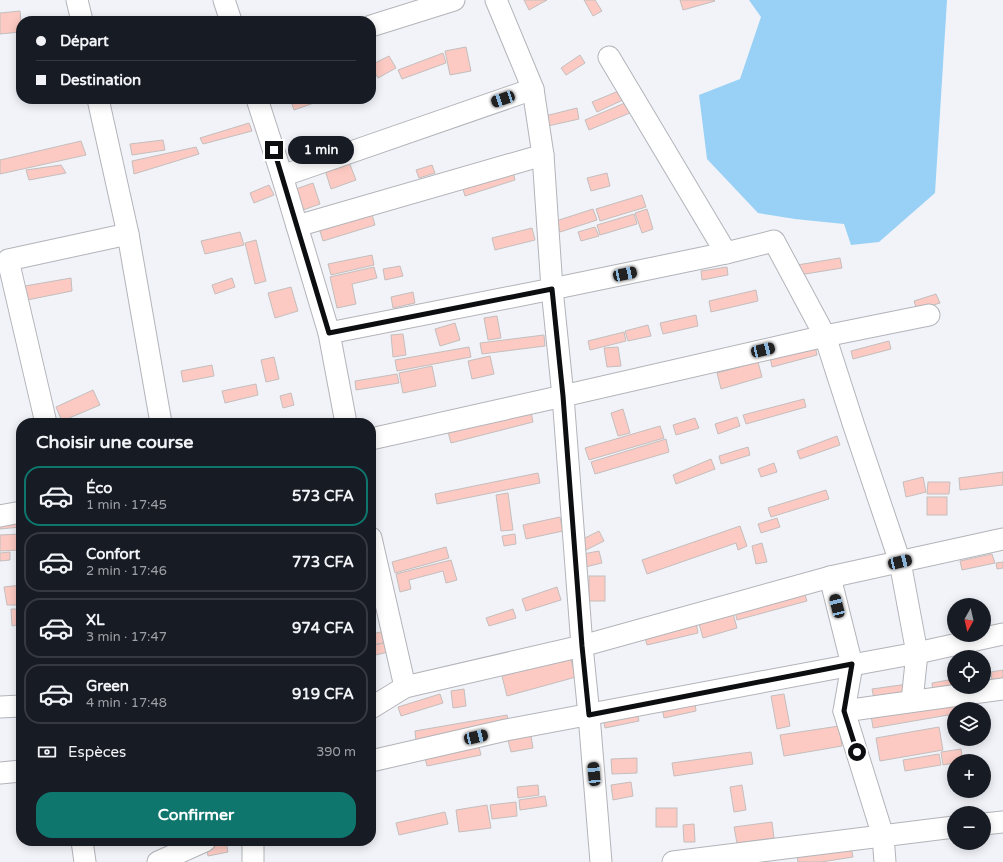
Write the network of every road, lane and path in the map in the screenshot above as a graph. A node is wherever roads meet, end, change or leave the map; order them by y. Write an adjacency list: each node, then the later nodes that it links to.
1 (77, 0): 5 (street)
2 (224, 0): 6 (street)
3 (454, 0): 7 (street)
4 (496, 0): 9 (street)
5 (81, 16)
6 (229, 16)
7 (376, 24)
8 (609, 57): 16 (street)
9 (533, 89): 12 (street); 13 (street)
10 (99, 104): 15 (street)
11 (259, 104): 13 (street)
12 (543, 155): 14 (street); 17 (street)
13 (282, 176): 14 (street)
14 (297, 226): 19 (street)
15 (128, 234): 22 (street); 23 (street)
16 (726, 253): 17 (street); 20 (street)
17 (552, 289): 19 (street); 21 (street)
18 (929, 315): 20 (street)
19 (329, 333): 24 (street)
20 (825, 336): 21 (street); 30 (street)
21 (563, 396): 25 (street); 33 (street)
22 (45, 418)
23 (160, 418)
24 (345, 418)
25 (376, 438)
26 (16, 513): 27 (street)
27 (0, 516)
28 (1003, 539): 30 (street)
29 (376, 560): 36 (street)
30 (900, 562): 31 (street); 34 (street)
31 (830, 577): 33 (street); 35 (street)
32 (1003, 634): 34 (street)
33 (582, 646): 36 (street); 43 (street)
34 (917, 653): 35 (street); 38 (street)
35 (852, 664): 42 (street); 43 (street)
36 (405, 687): 39 (street)
37 (1003, 689): 38 (street)
38 (912, 701): 42 (street)
39 (376, 705)
40 (16, 706): 41 (street)
41 (0, 707)
42 (844, 711): 50 (street)
43 (589, 715): 44 (street); 57 (street)
44 (376, 760)
45 (16, 771): 46 (street)
46 (0, 773)
47 (1003, 822): 48 (street)
48 (991, 823)
49 (947, 828): 50 (street)
50 (883, 836): 58 (street); 59 (street)
51 (83, 846): 54 (street)
52 (194, 846): 55 (street)
53 (253, 846): 56 (street)
54 (85, 862)
55 (158, 862)
56 (253, 862)
57 (601, 862)
58 (673, 862)
59 (885, 862)

